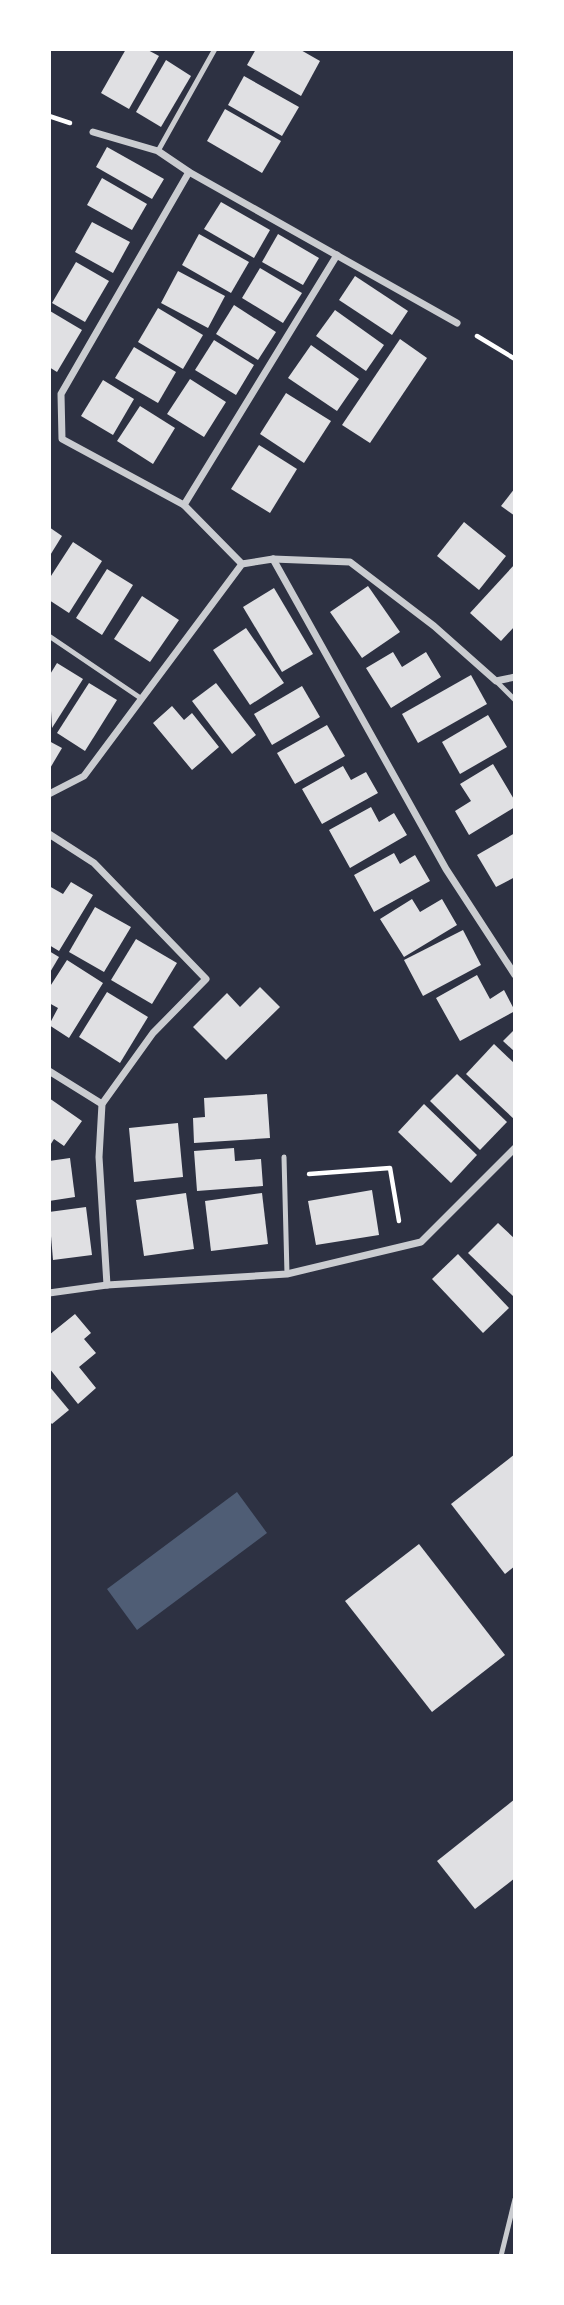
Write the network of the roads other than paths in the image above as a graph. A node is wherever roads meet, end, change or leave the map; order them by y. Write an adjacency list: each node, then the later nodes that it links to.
1 (215, 49): 3 (lane)
2 (93, 132): 3 (street)
3 (158, 151): 4 (street)
4 (190, 172): 5 (street); 7 (street)
5 (337, 255): 6 (street); 7 (street)
6 (457, 323)
7 (184, 505): 9 (street)
8 (273, 559): 9 (street); 12 (street); 17 (street)
9 (242, 564): 13 (street)
10 (49, 636): 13 (lane)
11 (515, 677): 12 (street)
12 (496, 681): 14 (lane)
13 (139, 697): 15 (street)
14 (515, 701)
15 (49, 794)
16 (49, 834): 19 (street)
17 (515, 975)
18 (49, 1071): 19 (street)
19 (103, 1104): 23 (street)
20 (515, 1148): 22 (street)
21 (284, 1157): 22 (lane)
22 (287, 1274): 23 (street)
23 (107, 1285): 24 (street)
24 (49, 1293)
25 (515, 2199): 26 (lane)
26 (501, 2256)

